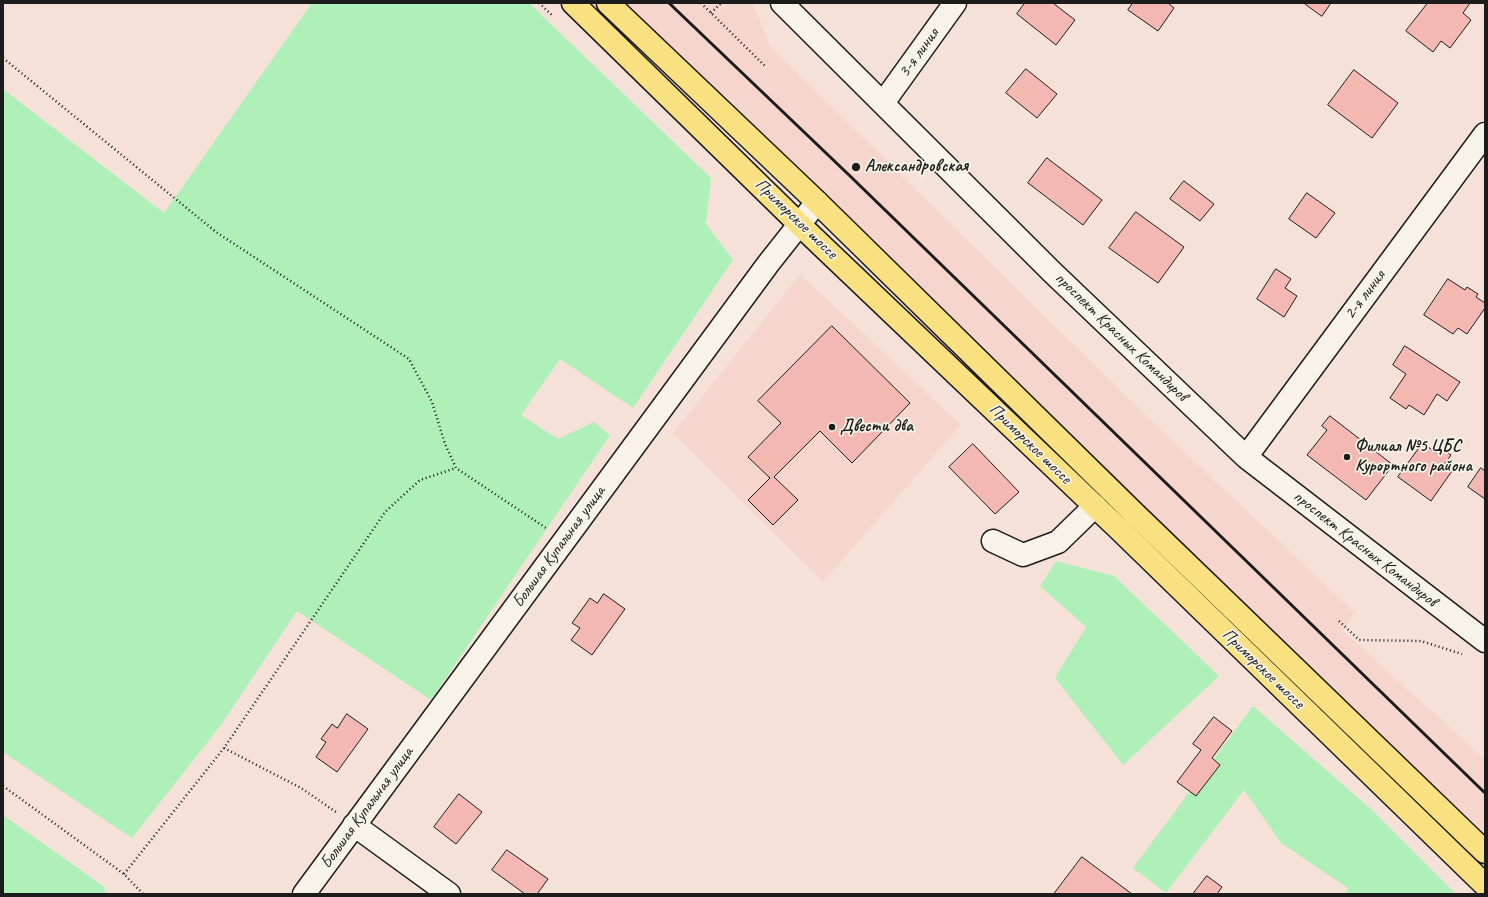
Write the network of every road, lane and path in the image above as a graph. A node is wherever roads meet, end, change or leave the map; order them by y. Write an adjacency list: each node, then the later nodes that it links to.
1 (573, 3): 13 (highway, Приморское шоссе)
2 (608, 3): 12 (highway, Приморское шоссе)
3 (702, 3): 7 (path)
4 (721, 3): 7 (path)
5 (782, 3): 10 (street, проспект Красных Командиров)
6 (955, 3): 10 (street, 3-я линия)
7 (711, 13): 9 (path)
8 (3, 58): 15 (path)
9 (766, 67)
10 (882, 103): 14 (street, проспект Красных Командиров)
11 (1485, 134): 14 (street, 2-я линия)
12 (816, 202): 13 (street, Большая Купальная улица); 25 (highway, Приморское шоссе)
13 (800, 224): 16 (highway, Приморское шоссе); 17 (street, Большая Купальная улица)
14 (1246, 457): 20 (street, проспект Красных Командиров)
15 (456, 468): 17 (path); 22 (path)
16 (1095, 506): 18 (street); 27 (highway, Приморское шоссе)
17 (565, 540): 24 (street, Большая Купальная улица)
18 (993, 541)
19 (1339, 621): 21 (path)
20 (1485, 641)
21 (1466, 655)
22 (224, 748): 24 (path); 26 (path)
23 (3, 786): 26 (path)
24 (354, 825): 29 (street, Большая Купальная улица); 30 (street)
25 (1485, 852)
26 (124, 874): 28 (path)
27 (1485, 885)
28 (143, 894)
29 (304, 894)
30 (449, 894)

